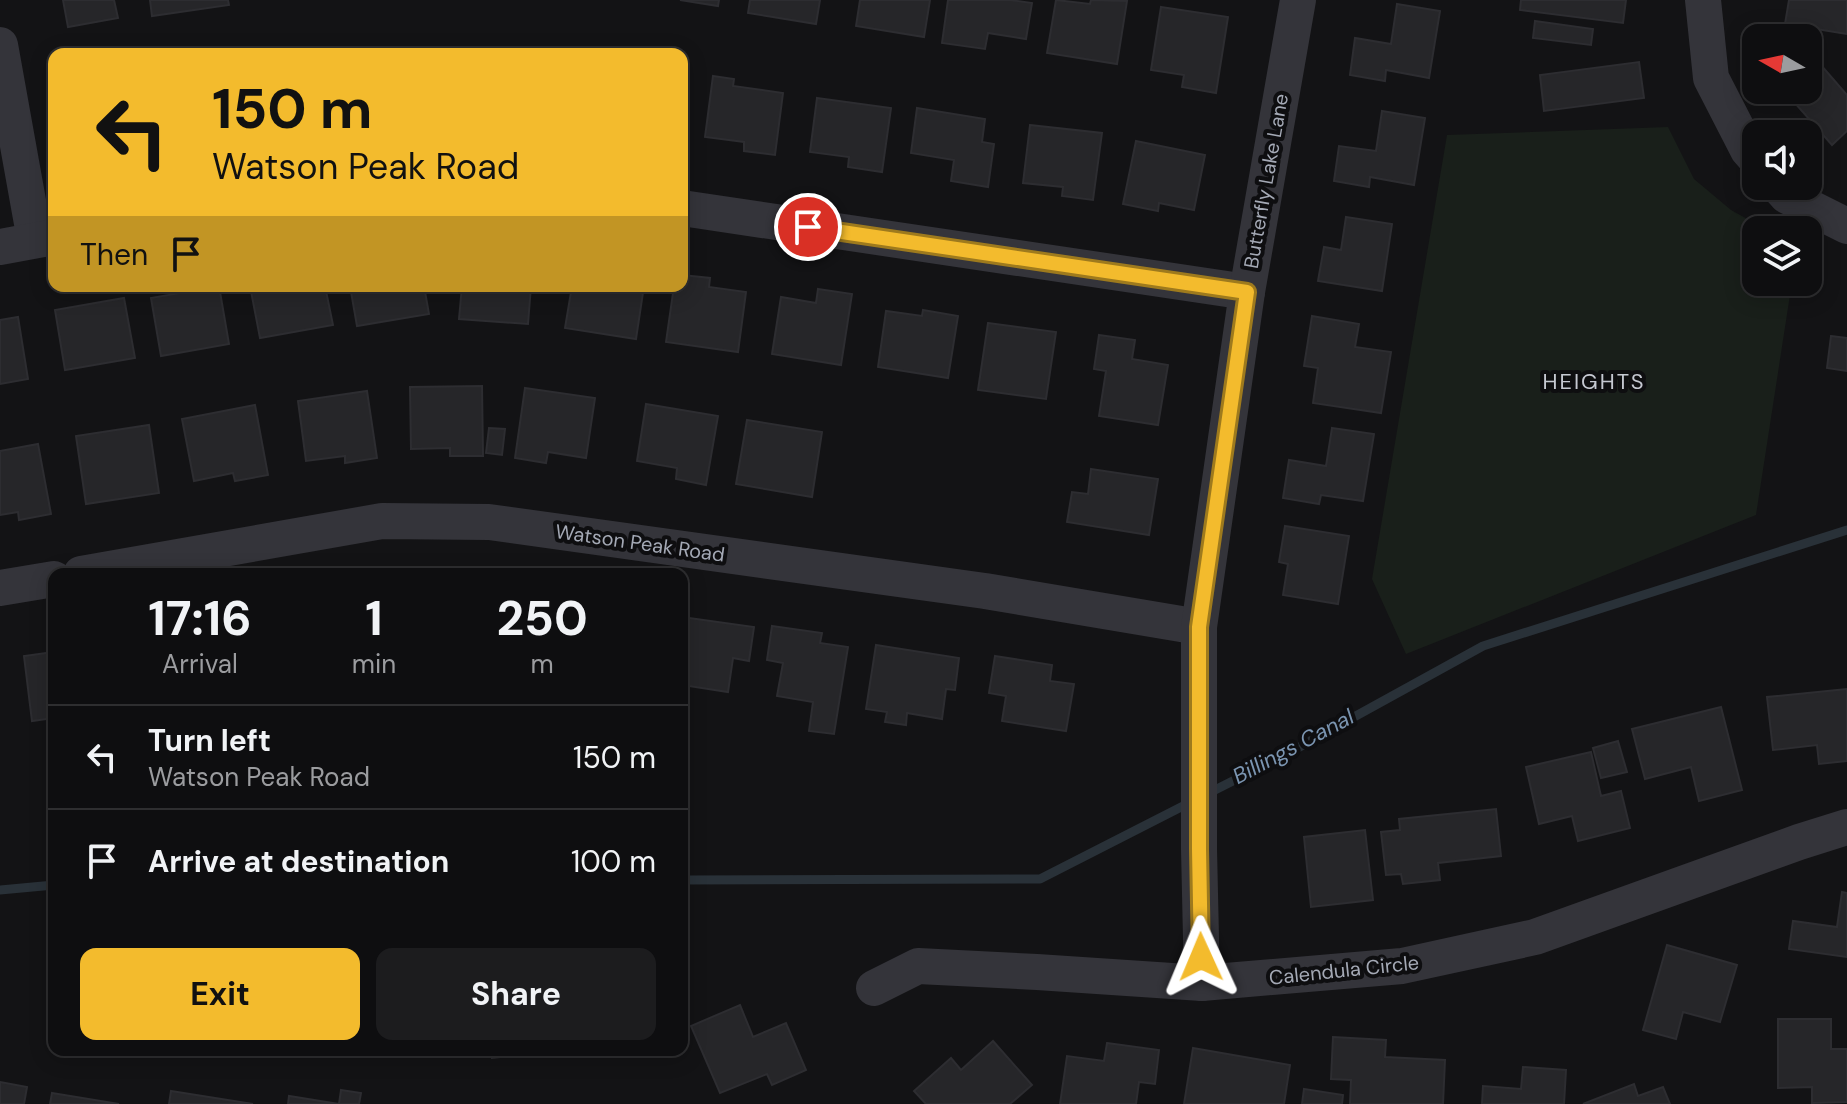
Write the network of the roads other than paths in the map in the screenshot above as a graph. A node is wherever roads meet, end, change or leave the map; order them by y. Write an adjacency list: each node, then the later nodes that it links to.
1 (1298, 0): 9 (street, Butterfly Lake Lane)
2 (1703, 0): 4 (street)
3 (0, 45): 8 (street)
4 (1742, 138)
5 (1795, 200): 7 (street)
6 (688, 209): 9 (street)
7 (1847, 226)
8 (30, 241)
9 (1247, 292): 13 (street, Butterfly Lake Lane)
10 (115, 568): 13 (street, Watson Peak Road)
11 (48, 580): 12 (street)
12 (0, 588)
13 (1199, 627): 15 (street, Butterfly Lake Lane)
14 (1847, 827): 15 (street, Calendula Circle)
15 (1202, 983): 16 (street, Calendula Circle)
16 (874, 988)

